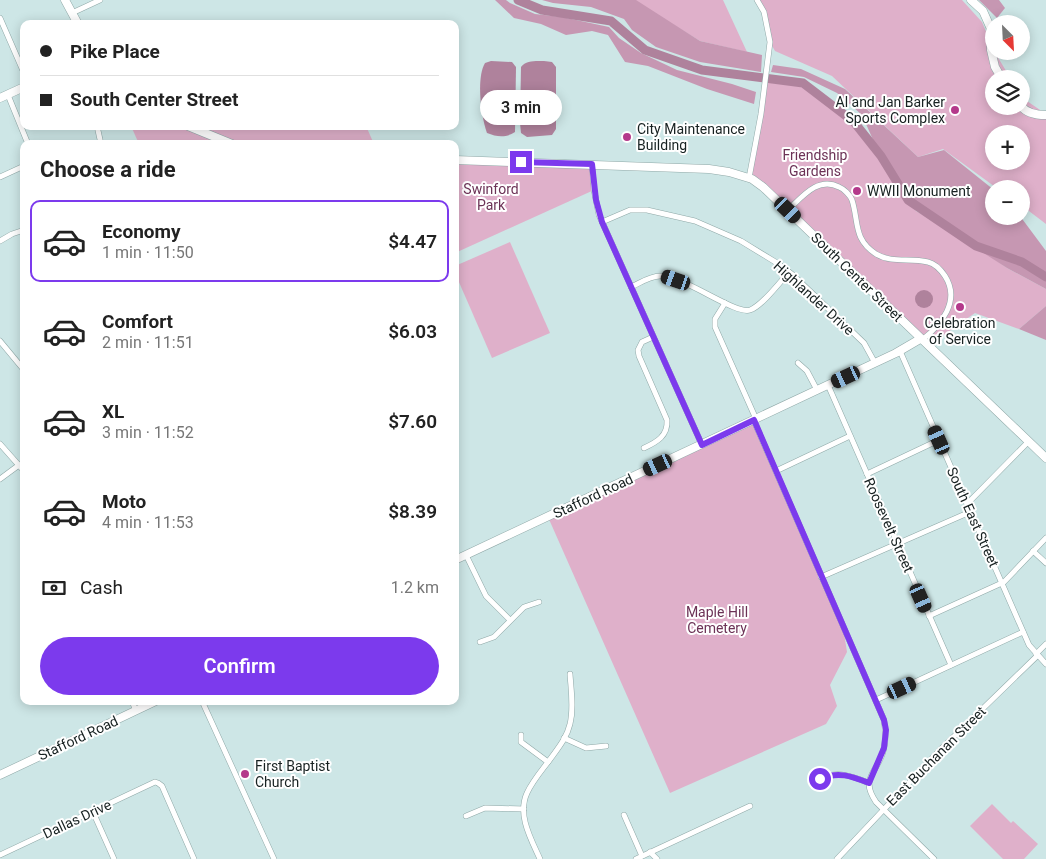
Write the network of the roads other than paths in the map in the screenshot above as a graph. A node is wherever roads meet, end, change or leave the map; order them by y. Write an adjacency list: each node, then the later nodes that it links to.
1 (66, 0): 5 (street)
2 (100, 0): 5 (street)
3 (756, 0): 22 (street)
4 (971, 0): 9 (street)
5 (72, 13): 7 (street)
6 (0, 18): 8 (street)
7 (76, 20)
8 (20, 64)
9 (997, 70)
10 (20, 89): 11 (street)
11 (8, 94): 12 (street); 15 (street)
12 (0, 98)
13 (1030, 112): 14 (street)
14 (1046, 115)
15 (20, 124)
16 (198, 130): 17 (street)
17 (222, 140)
18 (459, 160): 19 (street, South Center Street)
19 (592, 164): 22 (street, South Center Street); 24 (street)
20 (20, 168): 21 (street)
21 (0, 177)
22 (749, 178): 23 (street, South Center Street)
23 (788, 210): 31 (street, South Center Street); 31 (street)
24 (602, 222): 27 (street, Highlander Drive); 28 (street)
25 (20, 231): 26 (street)
26 (0, 241)
27 (789, 272): 29 (street); 35 (street, Highlander Drive)
28 (631, 287): 29 (street); 30 (street)
29 (725, 303): 39 (street)
30 (654, 337): 44 (street); 45 (street)
31 (921, 340): 33 (street, Stafford Road); 42 (street, South Center Street)
32 (0, 341): 36 (street)
33 (900, 350): 35 (street, Stafford Road); 41 (street, South East Street)
34 (798, 363): 38 (street)
35 (875, 363): 37 (street, Stafford Road)
36 (20, 365)
37 (828, 385): 38 (street, Stafford Road); 40 (street, Roosevelt Street)
38 (817, 390): 39 (street, Stafford Road)
39 (755, 420): 44 (street, Stafford Road); 48 (street)
40 (850, 436): 48 (street); 49 (street, Roosevelt Street)
41 (939, 440): 49 (street); 51 (street, South East Street)
42 (1029, 441): 46 (street, South Center Street); 51 (street)
43 (0, 444): 47 (street)
44 (702, 445): 56 (street, Stafford Road)
45 (644, 448)
46 (1046, 458)
47 (19, 465): 50 (street)
48 (776, 471): 59 (street)
49 (867, 474): 54 (street, Roosevelt Street)
50 (0, 479)
51 (967, 504): 52 (street, South East Street)
52 (970, 512): 54 (street); 60 (street, South East Street)
53 (1046, 538): 55 (street)
54 (897, 544): 59 (street); 62 (street, Roosevelt Street)
55 (1033, 551): 58 (street); 60 (street)
56 (466, 555): 57 (street, Stafford Road); 63 (street)
57 (459, 558)
58 (1046, 563)
59 (821, 577): 71 (street)
60 (1002, 583): 62 (street); 64 (street, South East Street)
61 (539, 602): 63 (street)
62 (929, 616): 69 (street, Roosevelt Street)
63 (510, 620): 65 (street)
64 (1023, 632): 67 (street, South East Street); 69 (street)
65 (480, 642)
66 (1046, 644): 67 (street, East Buchanan Street)
67 (1037, 655): 68 (street, South East Street); 85 (street, East Buchanan Street)
68 (1046, 664)
69 (951, 666): 71 (street)
70 (570, 674): 77 (street)
71 (876, 700): 82 (street)
72 (134, 705): 75 (street)
73 (148, 705): 75 (street, Stafford Road)
74 (204, 705): 94 (street)
75 (136, 711): 80 (street, Stafford Road)
76 (520, 734): 79 (street)
77 (564, 738): 78 (street); 79 (street)
78 (606, 746)
79 (548, 762): 84 (street)
80 (0, 775)
81 (815, 782): 82 (street)
82 (869, 783): 85 (street)
83 (750, 806): 89 (street)
84 (524, 809): 88 (street); 95 (street)
85 (883, 809): 97 (street, East Buchanan Street); 98 (street)
86 (93, 812): 90 (street, Dallas Drive); 92 (street); 93 (street, Dallas Drive)
87 (624, 815): 91 (street)
88 (466, 816)
89 (650, 852): 91 (street); 96 (street)
90 (0, 855)
91 (639, 858)
92 (114, 859)
93 (194, 859)
94 (274, 859)
95 (540, 859)
96 (657, 859)
97 (837, 859)
98 (934, 859)

